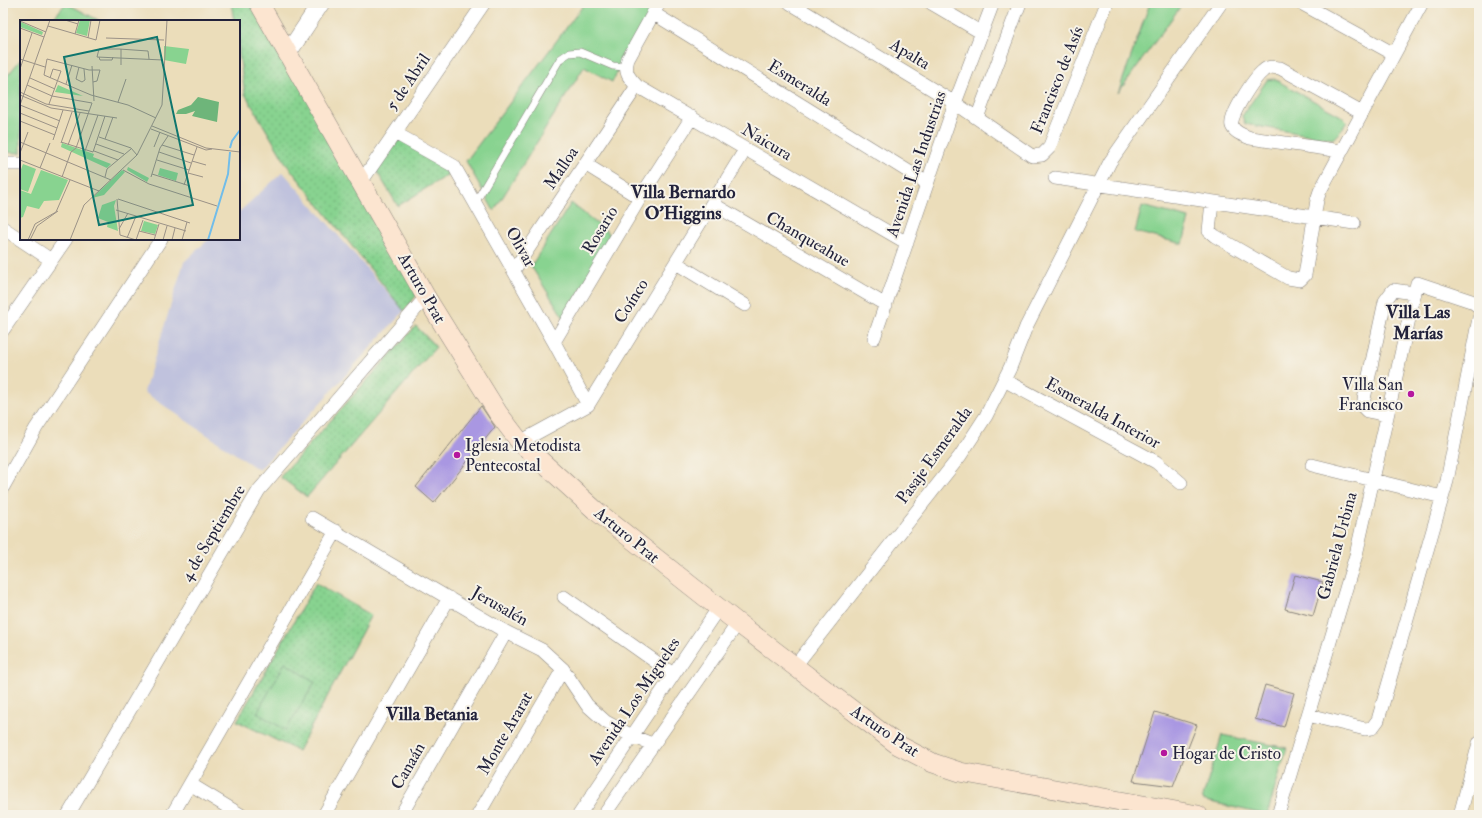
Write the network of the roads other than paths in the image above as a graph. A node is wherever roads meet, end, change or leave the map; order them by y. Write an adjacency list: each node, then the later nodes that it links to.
1 (259, 3): 14 (main road, Arturo Prat)
2 (321, 3): 14 (street)
3 (484, 3): 22 (street, 5 de Abril)
4 (790, 3): 18 (street, Apalta)
5 (932, 3): 13 (street)
6 (993, 3): 13 (street, Avenida Las Industrias)
7 (1020, 3): 21 (street)
8 (1107, 3): 23 (street, Francisco de Asís)
9 (1221, 3): 32 (street, Pasaje Esmeralda)
10 (1301, 3): 15 (street)
11 (1422, 3): 15 (street)
12 (656, 8): 16 (street); 31 (street, Esmeralda)
13 (982, 33): 18 (street, Avenida Las Industrias)
14 (288, 53): 30 (main road, Arturo Prat)
15 (1394, 54): 19 (street)
16 (626, 63): 17 (street, Naicura); 35 (lane)
17 (637, 86): 20 (street, Naicura); 28 (street, Malloa)
18 (955, 103): 21 (street, Apalta); 31 (street, Avenida Las Industrias)
19 (1362, 113): 25 (street); 25 (street)
20 (692, 117): 24 (street, Naicura); 33 (street, Rosario)
21 (977, 118): 23 (street, Apalta)
22 (395, 134): 30 (street, 5 de Abril); 35 (street, Olivar)
23 (1049, 148)
24 (745, 150): 36 (street, Coínco); 44 (street, Naicura)
25 (1341, 151): 37 (street)
26 (3, 164): 27 (street)
27 (20, 164)
28 (585, 164): 33 (street); 47 (street, Malloa)
29 (1055, 178): 32 (street)
30 (361, 182): 49 (main road, Arturo Prat)
31 (927, 183): 44 (street, Avenida Las Industrias)
32 (1100, 185): 34 (street); 57 (street, Pasaje Esmeralda)
33 (640, 198): 56 (street, Rosario)
34 (1212, 202): 37 (street); 37 (street)
35 (475, 203): 47 (street, Olivar)
36 (713, 204): 46 (street, Coínco); 51 (street, Chanqueahue)
37 (1315, 217): 38 (street)
38 (1354, 223)
39 (3, 228): 40 (street)
40 (20, 239)
41 (21, 240): 45 (street)
42 (65, 240): 45 (street)
43 (160, 240): 64 (street)
44 (907, 243): 51 (street, Avenida Las Industrias)
45 (51, 260): 54 (street)
46 (676, 263): 50 (street); 58 (street, Coínco)
47 (514, 270): 56 (street, Olivar)
48 (1416, 288): 52 (street); 59 (street, Gabriela Urbina); 59 (street)
49 (426, 297): 60 (main road, Arturo Prat); 81 (street, 4 de Septiembre)
50 (744, 305)
51 (886, 305): 55 (street, Avenida Las Industrias)
52 (1479, 308)
53 (1479, 318): 65 (street)
54 (5, 324)
55 (874, 338)
56 (554, 342): 58 (street, Olivar)
57 (1004, 380): 63 (street, Esmeralda Interior); 73 (street, Pasaje Esmeralda)
58 (588, 405): 60 (street, Coínco)
59 (1387, 415): 62 (street, Gabriela Urbina)
60 (520, 442): 70 (main road, Arturo Prat)
61 (1312, 465): 62 (street)
62 (1372, 480): 65 (street); 76 (street, Gabriela Urbina)
63 (1181, 483)
64 (3, 487)
65 (1442, 497): 76 (street)
66 (312, 518): 67 (street, Jerusalén)
67 (336, 531): 69 (street, Jerusalén); 80 (street)
68 (564, 597): 75 (street)
69 (449, 598): 72 (street, Jerusalén); 84 (street)
70 (719, 607): 71 (main road, Arturo Prat); 75 (street, Avenida Los Migueles)
71 (738, 623): 73 (main road, Arturo Prat); 79 (street)
72 (506, 632): 74 (street, Jerusalén); 85 (street, Canaán)
73 (795, 666): 89 (main road, Arturo Prat)
74 (563, 669): 77 (street, Jerusalén); 86 (street, Monte Ararat)
75 (673, 674): 77 (street, Avenida Los Migueles)
76 (1308, 715): 90 (street, Gabriela Urbina)
77 (632, 736): 79 (street, Jerusalén); 87 (street, Avenida Los Migueles)
78 (1479, 743): 91 (street)
79 (652, 744): 88 (street)
80 (190, 784): 82 (street); 83 (street)
81 (68, 815)
82 (172, 815)
83 (241, 815)
84 (324, 815)
85 (401, 815)
86 (478, 815)
87 (579, 815)
88 (604, 815)
89 (1198, 815)
90 (1278, 815)
91 (1460, 815)

